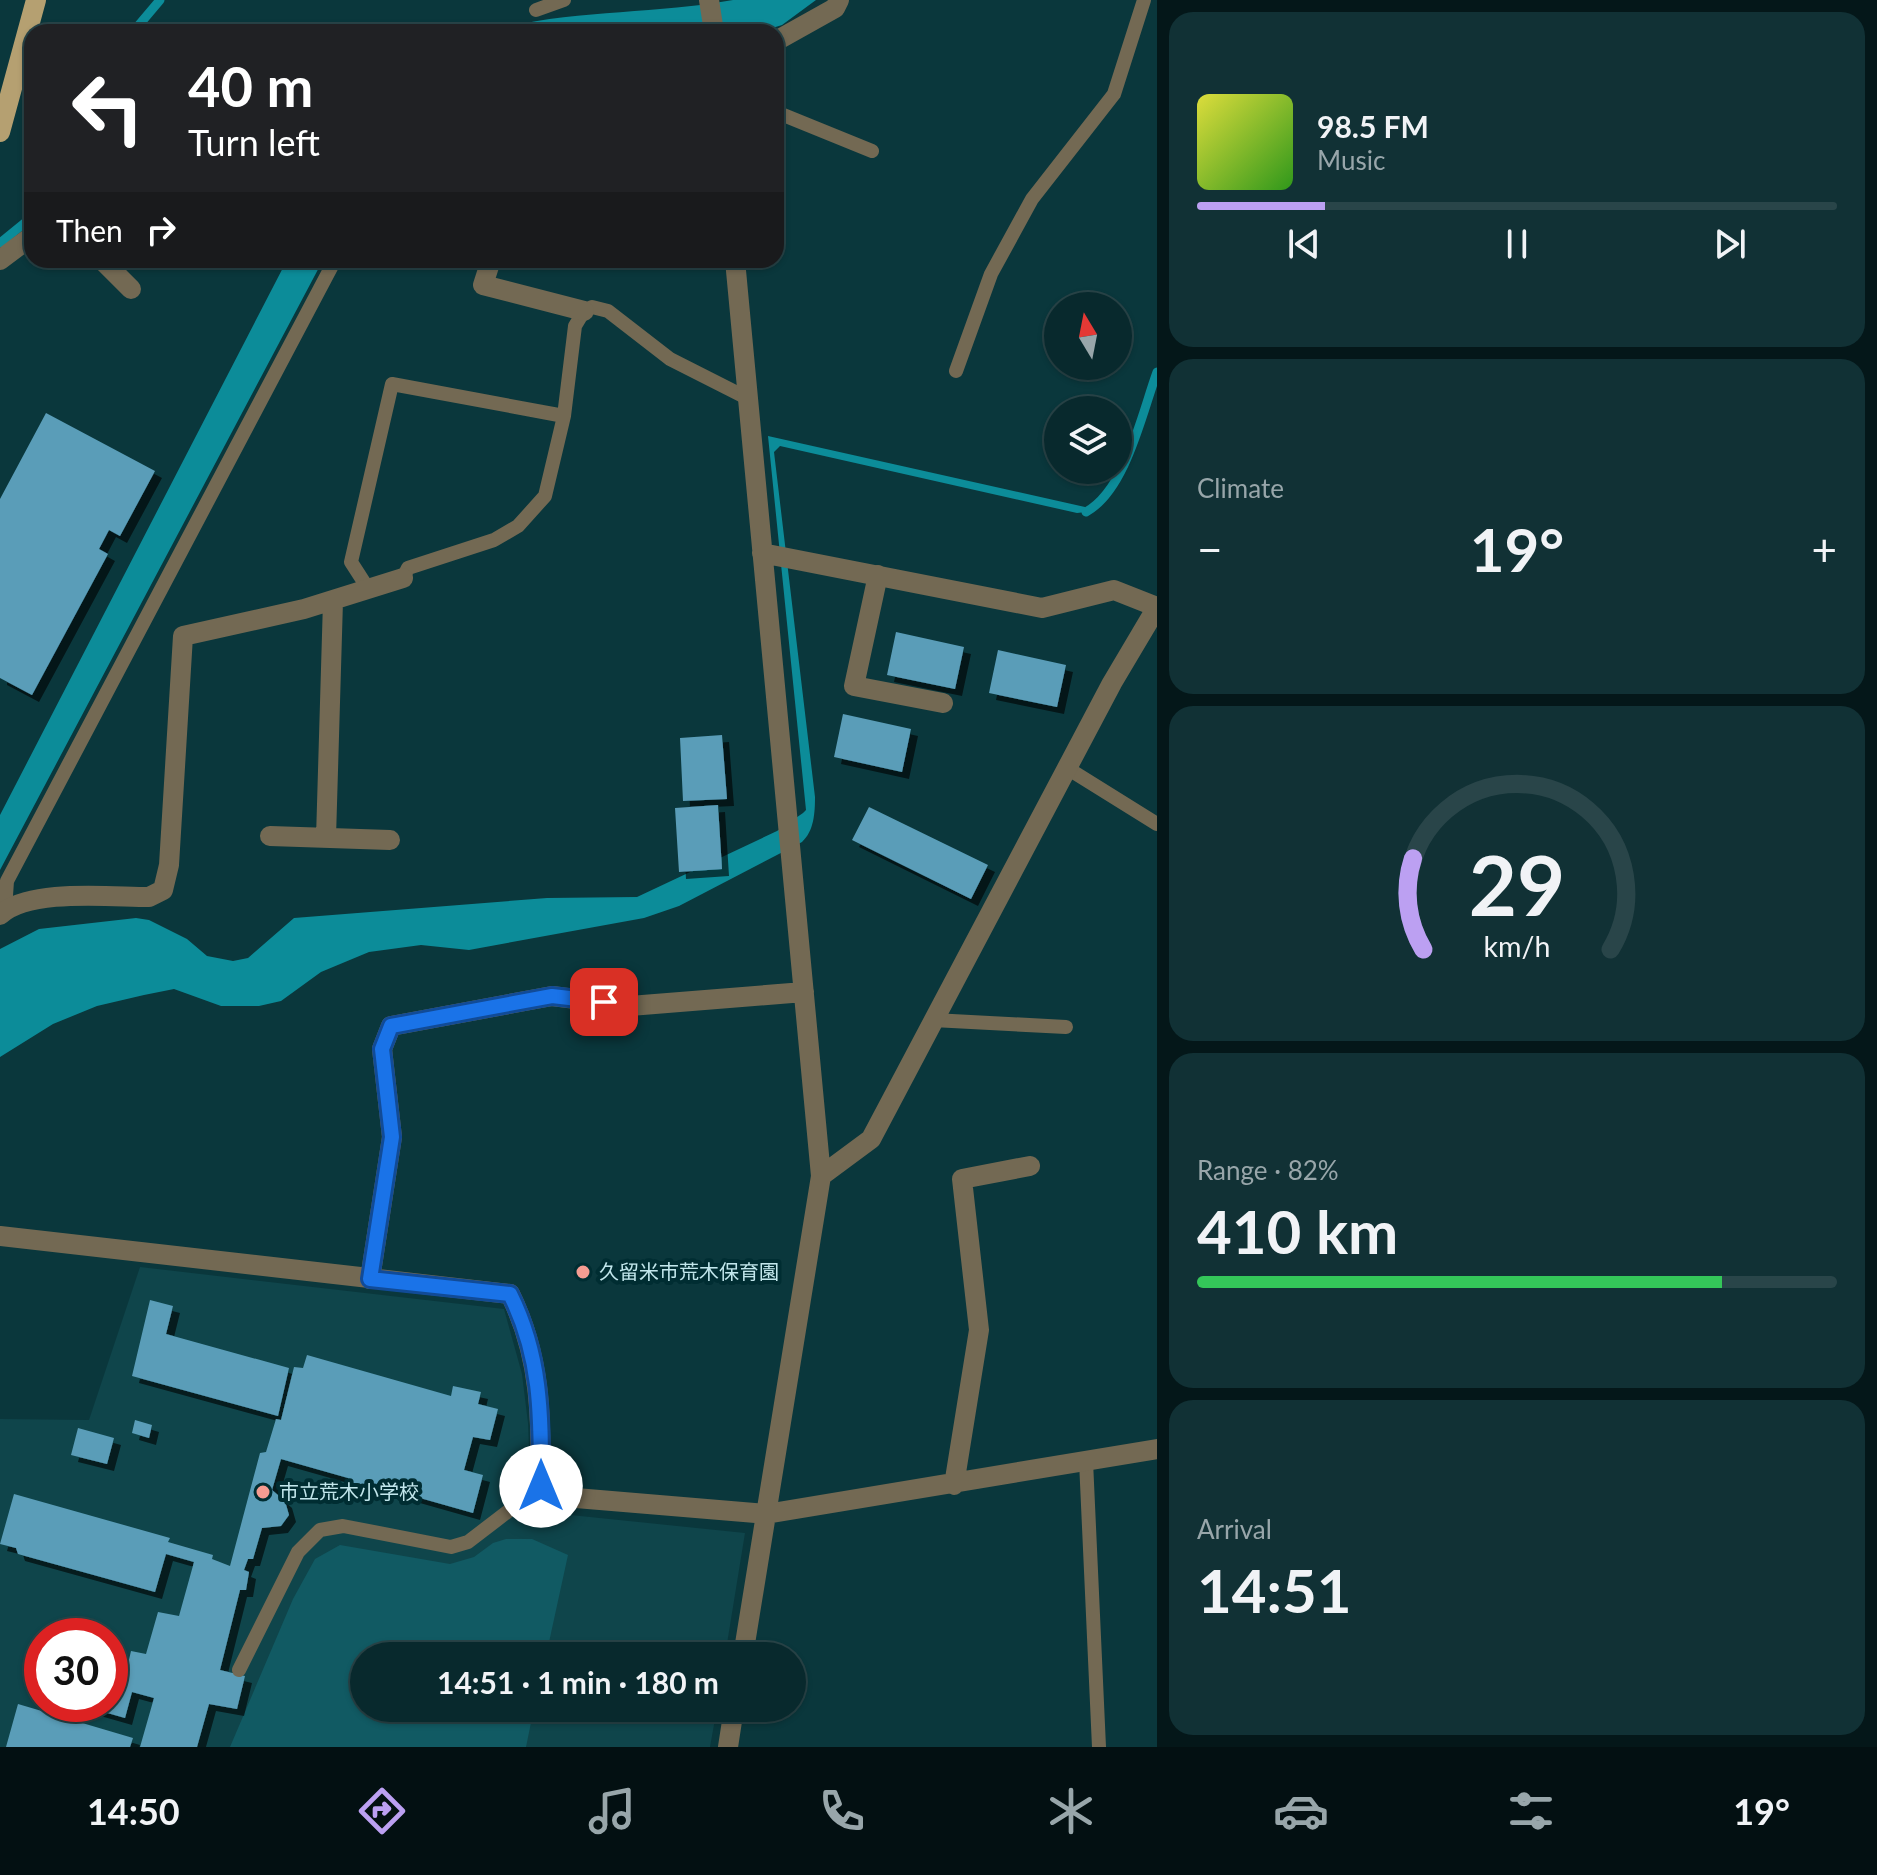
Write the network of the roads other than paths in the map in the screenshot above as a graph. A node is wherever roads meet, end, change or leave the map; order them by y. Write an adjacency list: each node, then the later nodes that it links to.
1 (36, 0): 7 (main road)
2 (564, 0): 6 (lane)
3 (710, 0): 8 (street)
4 (839, 0): 9 (street)
5 (1144, 0): 22 (lane)
6 (536, 10)
7 (29, 24)
8 (713, 24)
9 (784, 37)
10 (24, 44): 12 (main road)
11 (784, 115): 13 (lane)
12 (0, 132)
13 (872, 151)
14 (24, 242): 15 (street)
15 (0, 260)
16 (110, 268): 20 (street)
17 (331, 268): 37 (lane)
18 (488, 268): 21 (street)
19 (736, 268): 23 (street)
20 (131, 289)
21 (584, 311): 23 (lane); 24 (lane)
22 (956, 371)
23 (747, 398): 25 (street)
24 (564, 416): 27 (lane); 28 (lane)
25 (762, 553): 26 (street); 38 (street)
26 (878, 575): 30 (street); 31 (street)
27 (403, 578): 28 (street)
28 (369, 590): 29 (street)
29 (333, 601): 35 (street); 37 (street)
30 (1157, 607): 32 (street)
31 (943, 703)
32 (1067, 768): 33 (lane); 39 (street)
33 (1157, 824)
34 (270, 836): 35 (street)
35 (326, 838): 36 (street)
36 (390, 840)
37 (3, 912)
38 (804, 992): 42 (street); 44 (street)
39 (933, 1020): 40 (lane); 42 (street)
40 (1066, 1027)
41 (1030, 1166): 47 (street)
42 (821, 1176): 49 (street)
43 (0, 1236): 44 (street)
44 (370, 1279): 48 (street)
45 (1157, 1449): 46 (street)
46 (1086, 1461): 47 (street); 54 (lane)
47 (954, 1485): 49 (street)
48 (541, 1486): 49 (street); 51 (lane)
49 (766, 1514): 50 (street)
50 (745, 1642)
51 (239, 1670)
52 (732, 1722): 53 (street)
53 (728, 1747)
54 (1099, 1747)

